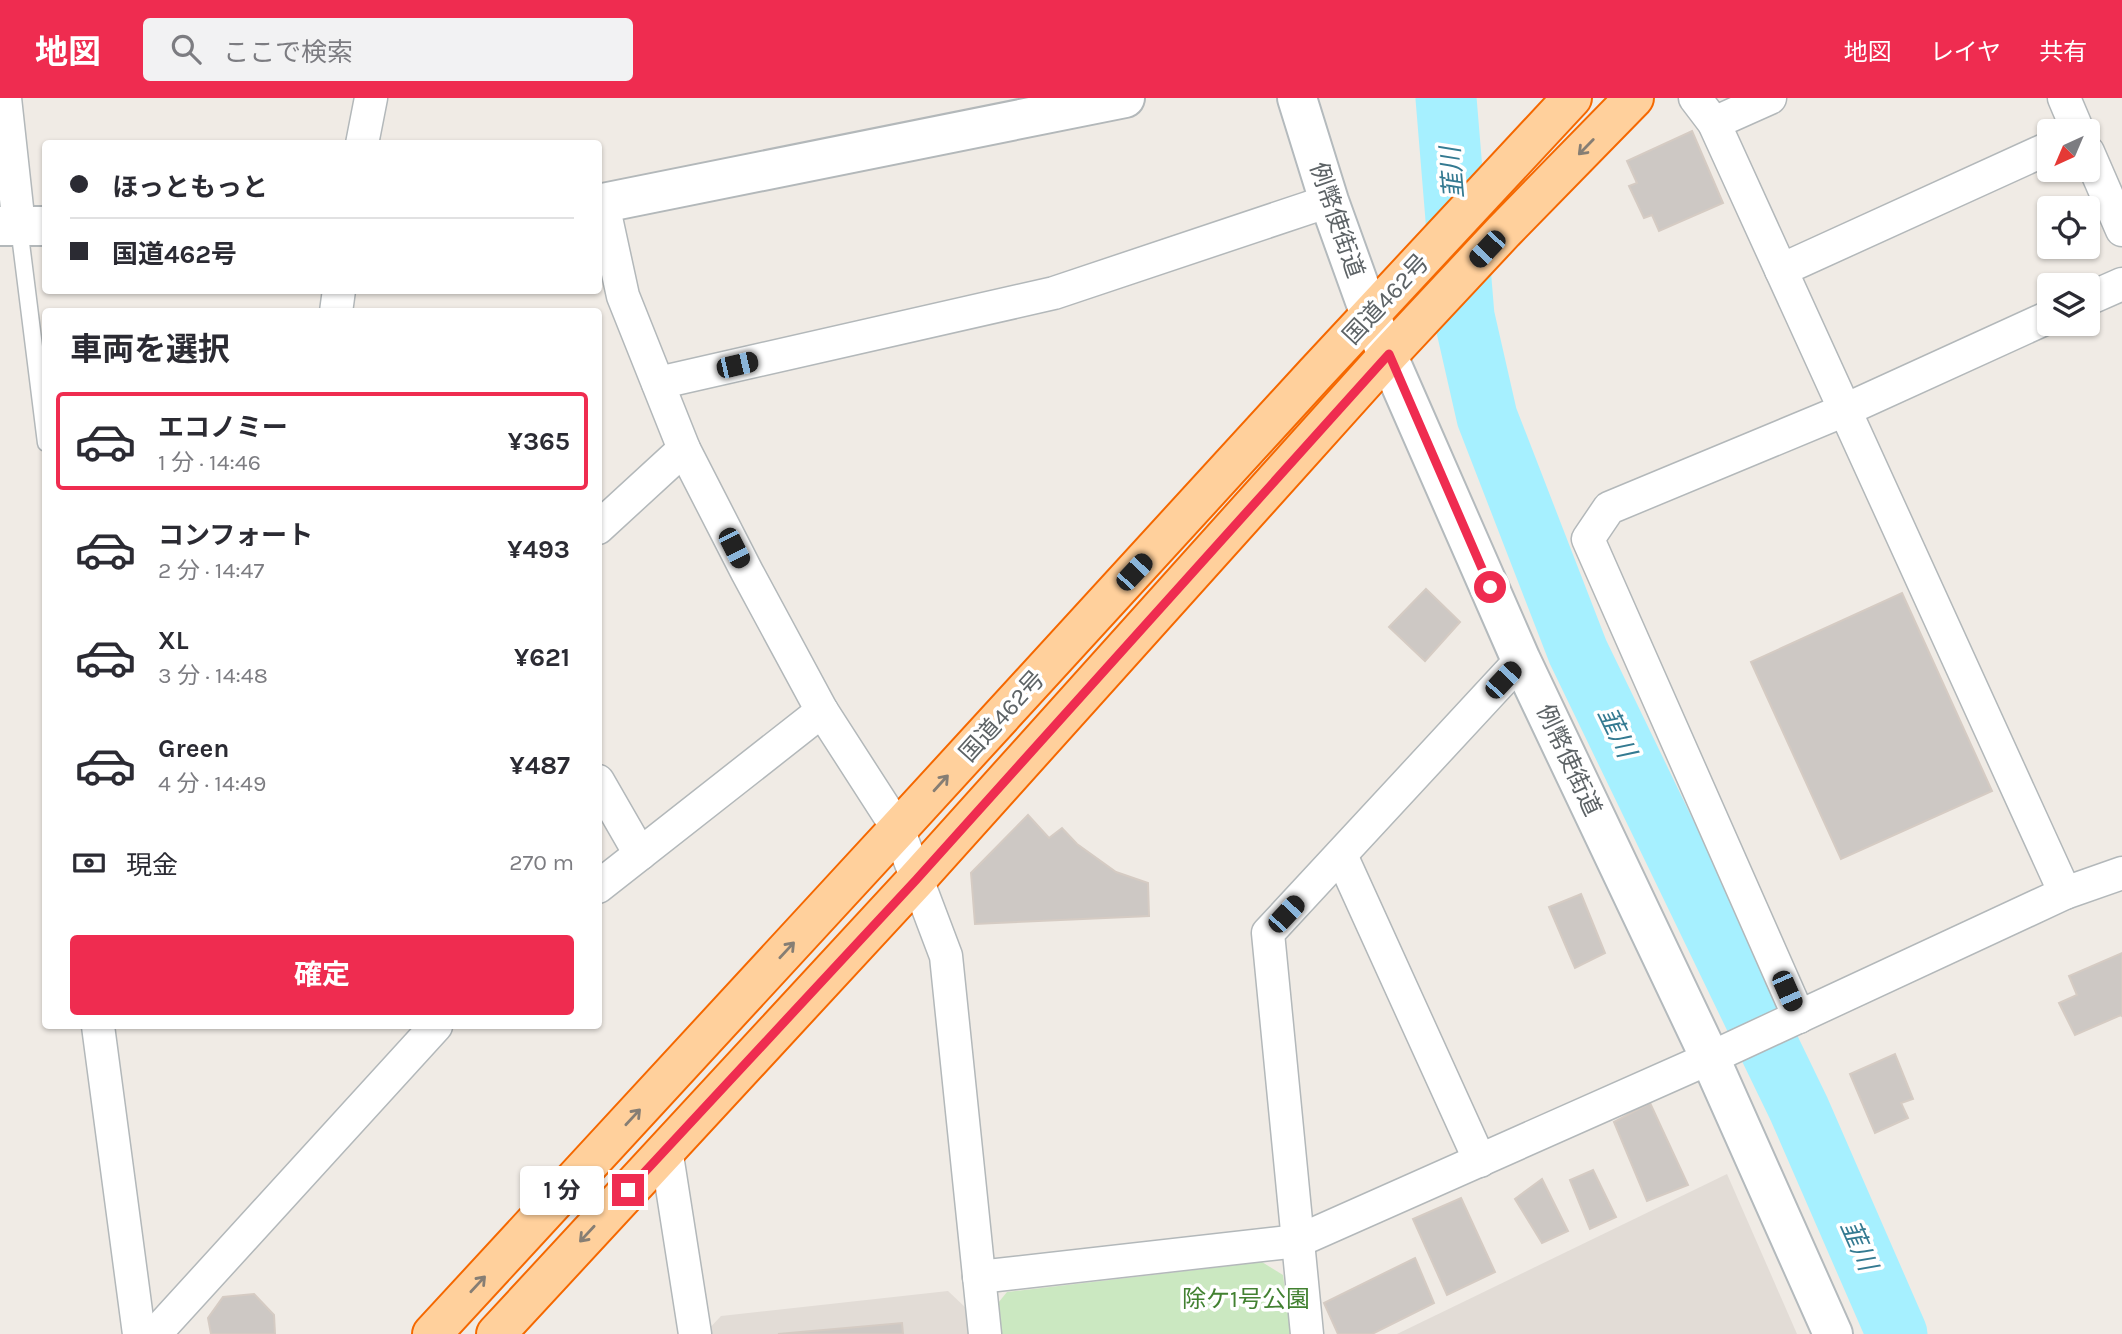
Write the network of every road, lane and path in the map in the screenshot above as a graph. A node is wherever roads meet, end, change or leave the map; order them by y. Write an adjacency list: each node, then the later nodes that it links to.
1 (5, 98): 19 (street)
2 (371, 98): 12 (street)
3 (1125, 98): 16 (main road)
4 (1297, 98): 15 (main road, 例幣使街道)
5 (1572, 98): 23 (highway, 国道462号)
6 (1634, 98): 25 (highway, 国道462号, one-way to 25)
7 (1695, 98): 11 (street)
8 (1770, 98): 11 (street)
9 (2064, 98): 10 (street)
10 (2073, 119)
11 (1714, 123): 20 (street)
12 (363, 140)
13 (2037, 154): 20 (street)
14 (2100, 178): 18 (street)
15 (1329, 201): 23 (main road, 例幣使街道); 26 (street)
16 (602, 204)
17 (602, 208): 26 (street)
18 (2121, 223)
19 (21, 226): 27 (lane)
20 (1781, 271): 28 (street)
21 (2122, 284): 22 (street)
22 (2100, 294)
23 (1370, 315): 25 (main road, 例幣使街道); 34 (highway, 国道462号, one-way to 23)
24 (2037, 322): 28 (street)
25 (1389, 354): 31 (main road, 例幣使街道); 38 (highway, 国道462号)
26 (658, 383): 29 (street)
27 (42, 408)
28 (1845, 410): 40 (street); 41 (street)
29 (684, 449): 30 (street); 32 (street)
30 (602, 524)
31 (1521, 660): 36 (street); 44 (main road, 例幣使街道)
32 (822, 711): 34 (street); 35 (street)
33 (602, 788): 35 (street)
34 (898, 830): 38 (street); 51 (highway, 国道462号, one-way to 34)
35 (640, 855): 39 (street)
36 (1341, 855): 46 (street); 47 (street)
37 (2122, 873): 40 (street)
38 (916, 880): 45 (highway, 国道462号); 48 (street)
39 (602, 884)
40 (2065, 893): 41 (street)
41 (1799, 1017): 44 (street)
42 (98, 1029): 49 (street)
43 (433, 1029): 50 (street)
44 (1710, 1058): 46 (street); 56 (main road, 例幣使街道)
45 (666, 1149): 52 (highway, 国道462号, one-way to 52); 53 (street)
46 (1480, 1161): 47 (street)
47 (1298, 1241): 48 (street); 55 (street)
48 (979, 1277): 54 (street)
49 (139, 1334)
50 (155, 1334)
51 (432, 1334)
52 (496, 1334)
53 (695, 1334)
54 (985, 1334)
55 (1307, 1334)
56 (1833, 1334)

